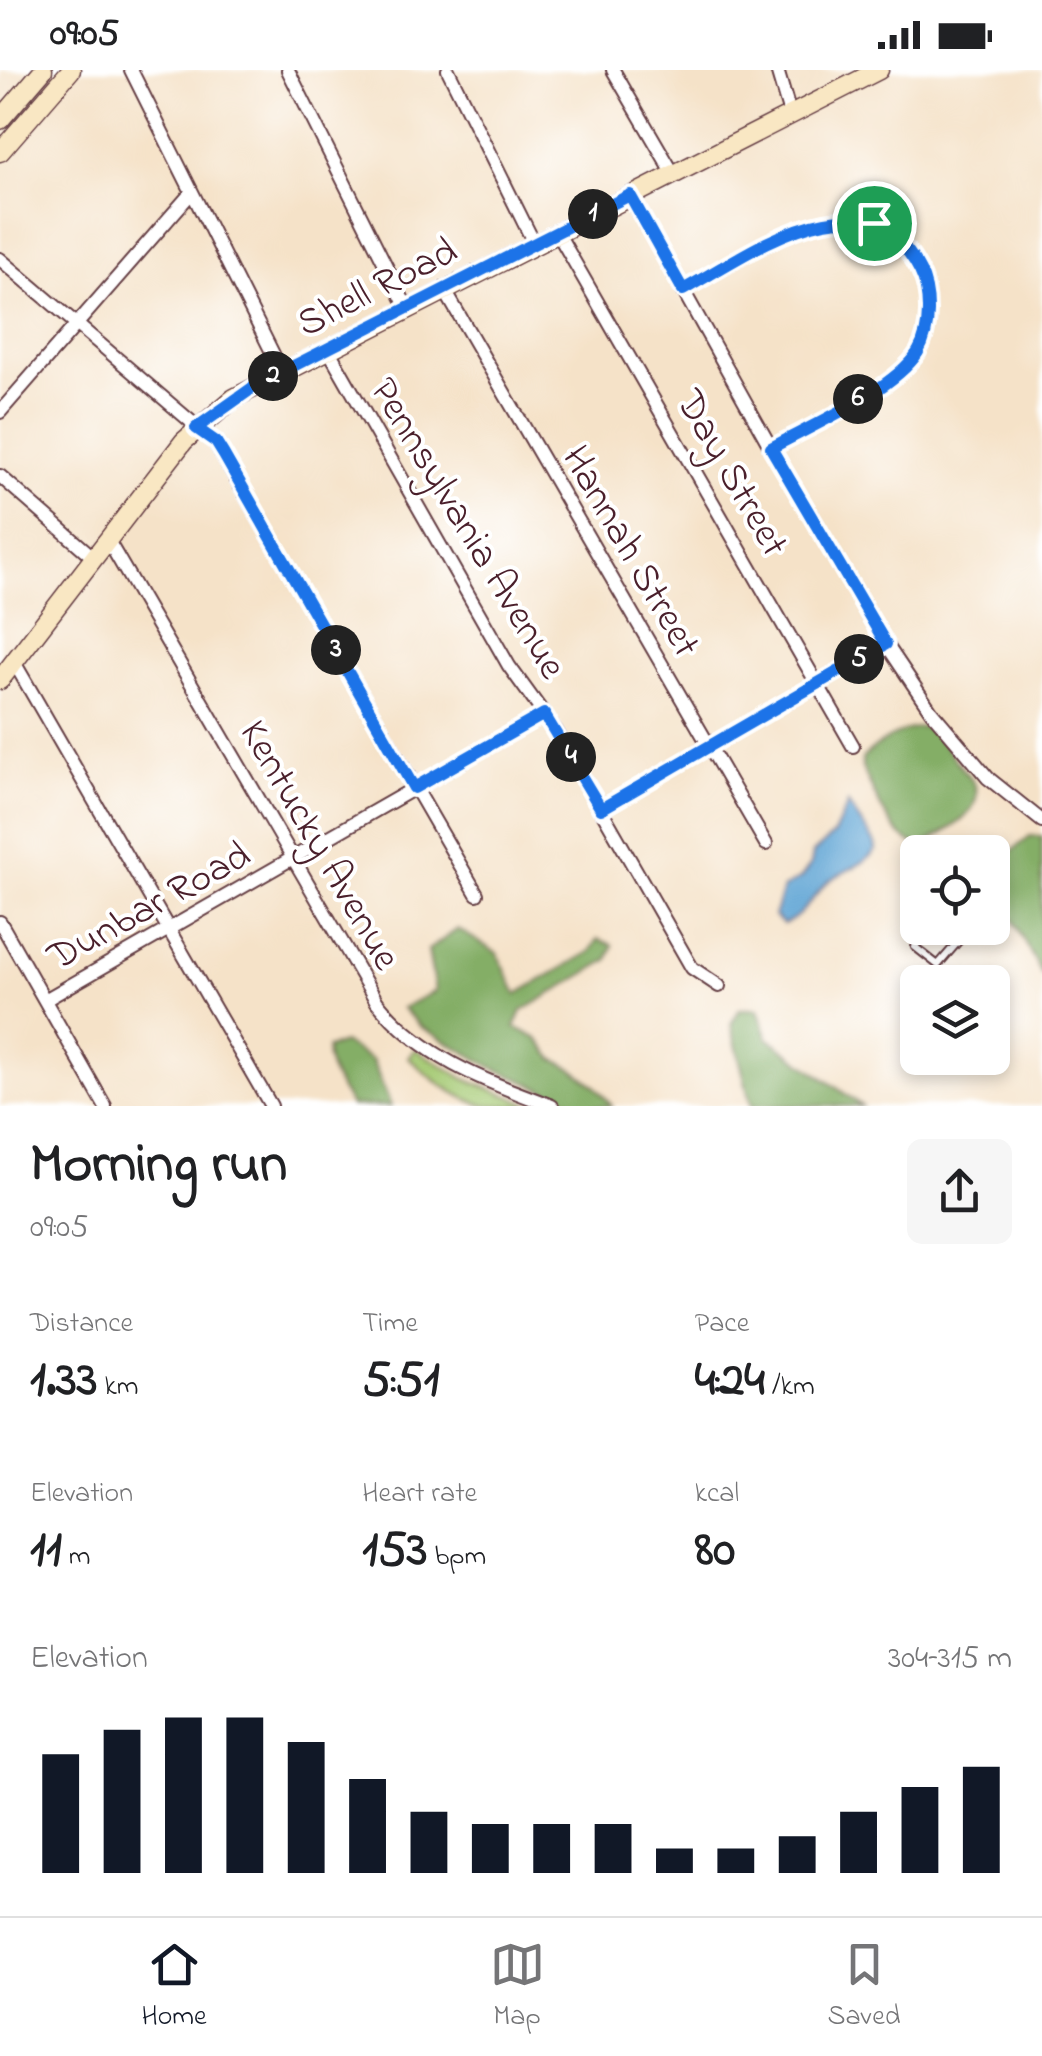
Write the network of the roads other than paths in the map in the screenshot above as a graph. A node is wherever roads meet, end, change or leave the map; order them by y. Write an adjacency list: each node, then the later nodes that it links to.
1 (43, 70): 10 (street)
2 (71, 70): 11 (street)
3 (130, 70): 13 (street)
4 (288, 70): 20 (street, Pennsylvania Avenue)
5 (448, 70): 16 (street)
6 (613, 70): 12 (street)
7 (778, 70): 9 (street)
8 (879, 70): 9 (street, Shell Road)
9 (790, 114): 12 (street, Shell Road)
10 (0, 120)
11 (0, 152)
12 (673, 173): 14 (street, Shell Road)
13 (192, 192): 21 (street); 23 (street)
14 (630, 195): 15 (street, Shell Road); 19 (street)
15 (557, 232): 16 (street, Shell Road); 33 (street, Day Street)
16 (534, 243): 18 (street, Shell Road)
17 (0, 259): 21 (street)
18 (444, 290): 20 (street, Shell Road); 35 (street, Hannah Street)
19 (683, 290): 26 (street); 26 (street)
20 (407, 308): 22 (street, Shell Road)
21 (77, 325): 24 (street); 25 (street)
22 (328, 349): 23 (street, Shell Road); 34 (street, Pennsylvania Avenue)
23 (282, 372): 25 (street, Shell Road)
24 (0, 412)
25 (196, 428): 28 (street, Shell Road); 37 (street)
26 (771, 448): 30 (street)
27 (0, 476): 29 (street)
28 (108, 539): 29 (street, Shell Road); 41 (street, Kentucky Avenue)
29 (94, 558): 31 (street, Shell Road)
30 (886, 644): 33 (street); 39 (street)
31 (14, 662): 32 (street, Shell Road); 44 (street)
32 (0, 680)
33 (818, 683): 35 (street); 36 (street, Day Street)
34 (544, 714): 37 (street, Dunbar Road); 38 (street, Pennsylvania Avenue)
35 (708, 746): 38 (street); 40 (street, Hannah Street)
36 (852, 746)
37 (414, 788): 41 (street, Dunbar Road); 42 (street)
38 (601, 809): 47 (street, Pennsylvania Avenue)
39 (1042, 821)
40 (766, 844)
41 (292, 860): 44 (street, Dunbar Road); 51 (street, Kentucky Avenue)
42 (477, 894)
43 (0, 922): 48 (street)
44 (167, 930): 48 (street, Dunbar Road); 50 (street)
45 (916, 945): 46 (lane)
46 (955, 945)
47 (719, 986)
48 (44, 1000): 49 (street)
49 (105, 1106)
50 (270, 1106)
51 (552, 1106)

